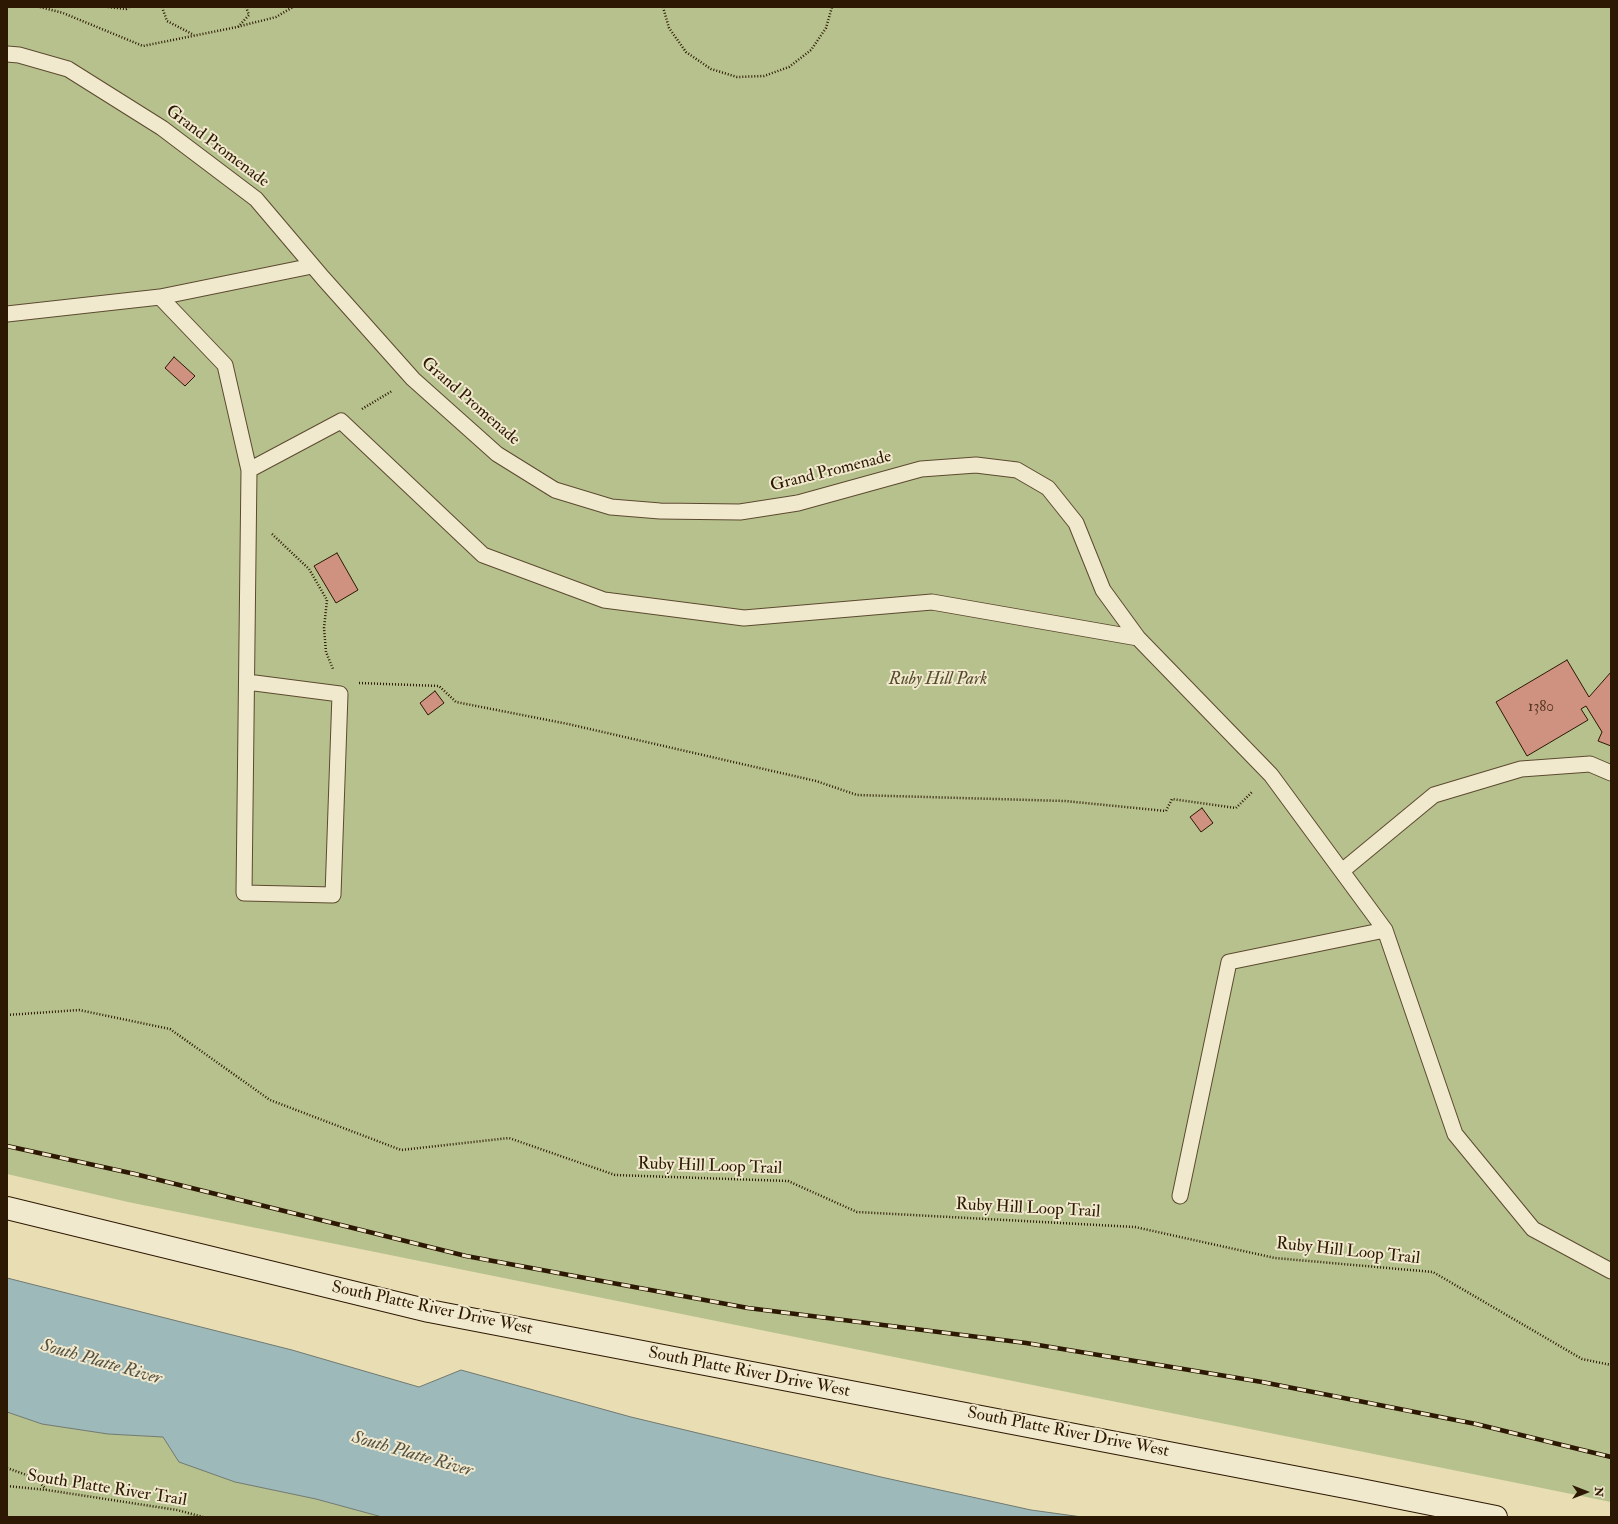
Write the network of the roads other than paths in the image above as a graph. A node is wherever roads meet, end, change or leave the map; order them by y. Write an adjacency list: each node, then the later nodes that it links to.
1 (7, 54): 2 (lane, Grand Promenade)
2 (312, 266): 3 (lane); 6 (lane, Grand Promenade)
3 (160, 297): 4 (lane); 5 (lane)
4 (7, 314)
5 (250, 470): 6 (lane); 7 (lane)
6 (1138, 638): 9 (lane, Grand Promenade)
7 (247, 682): 7 (lane)
8 (1611, 773): 9 (lane)
9 (1342, 871): 10 (lane, Grand Promenade)
10 (1385, 930): 11 (lane); 13 (lane, Grand Promenade)
11 (1180, 1196)
12 (7, 1208): 14 (street, South Platte River Drive West)
13 (1611, 1271)
14 (1496, 1517)

